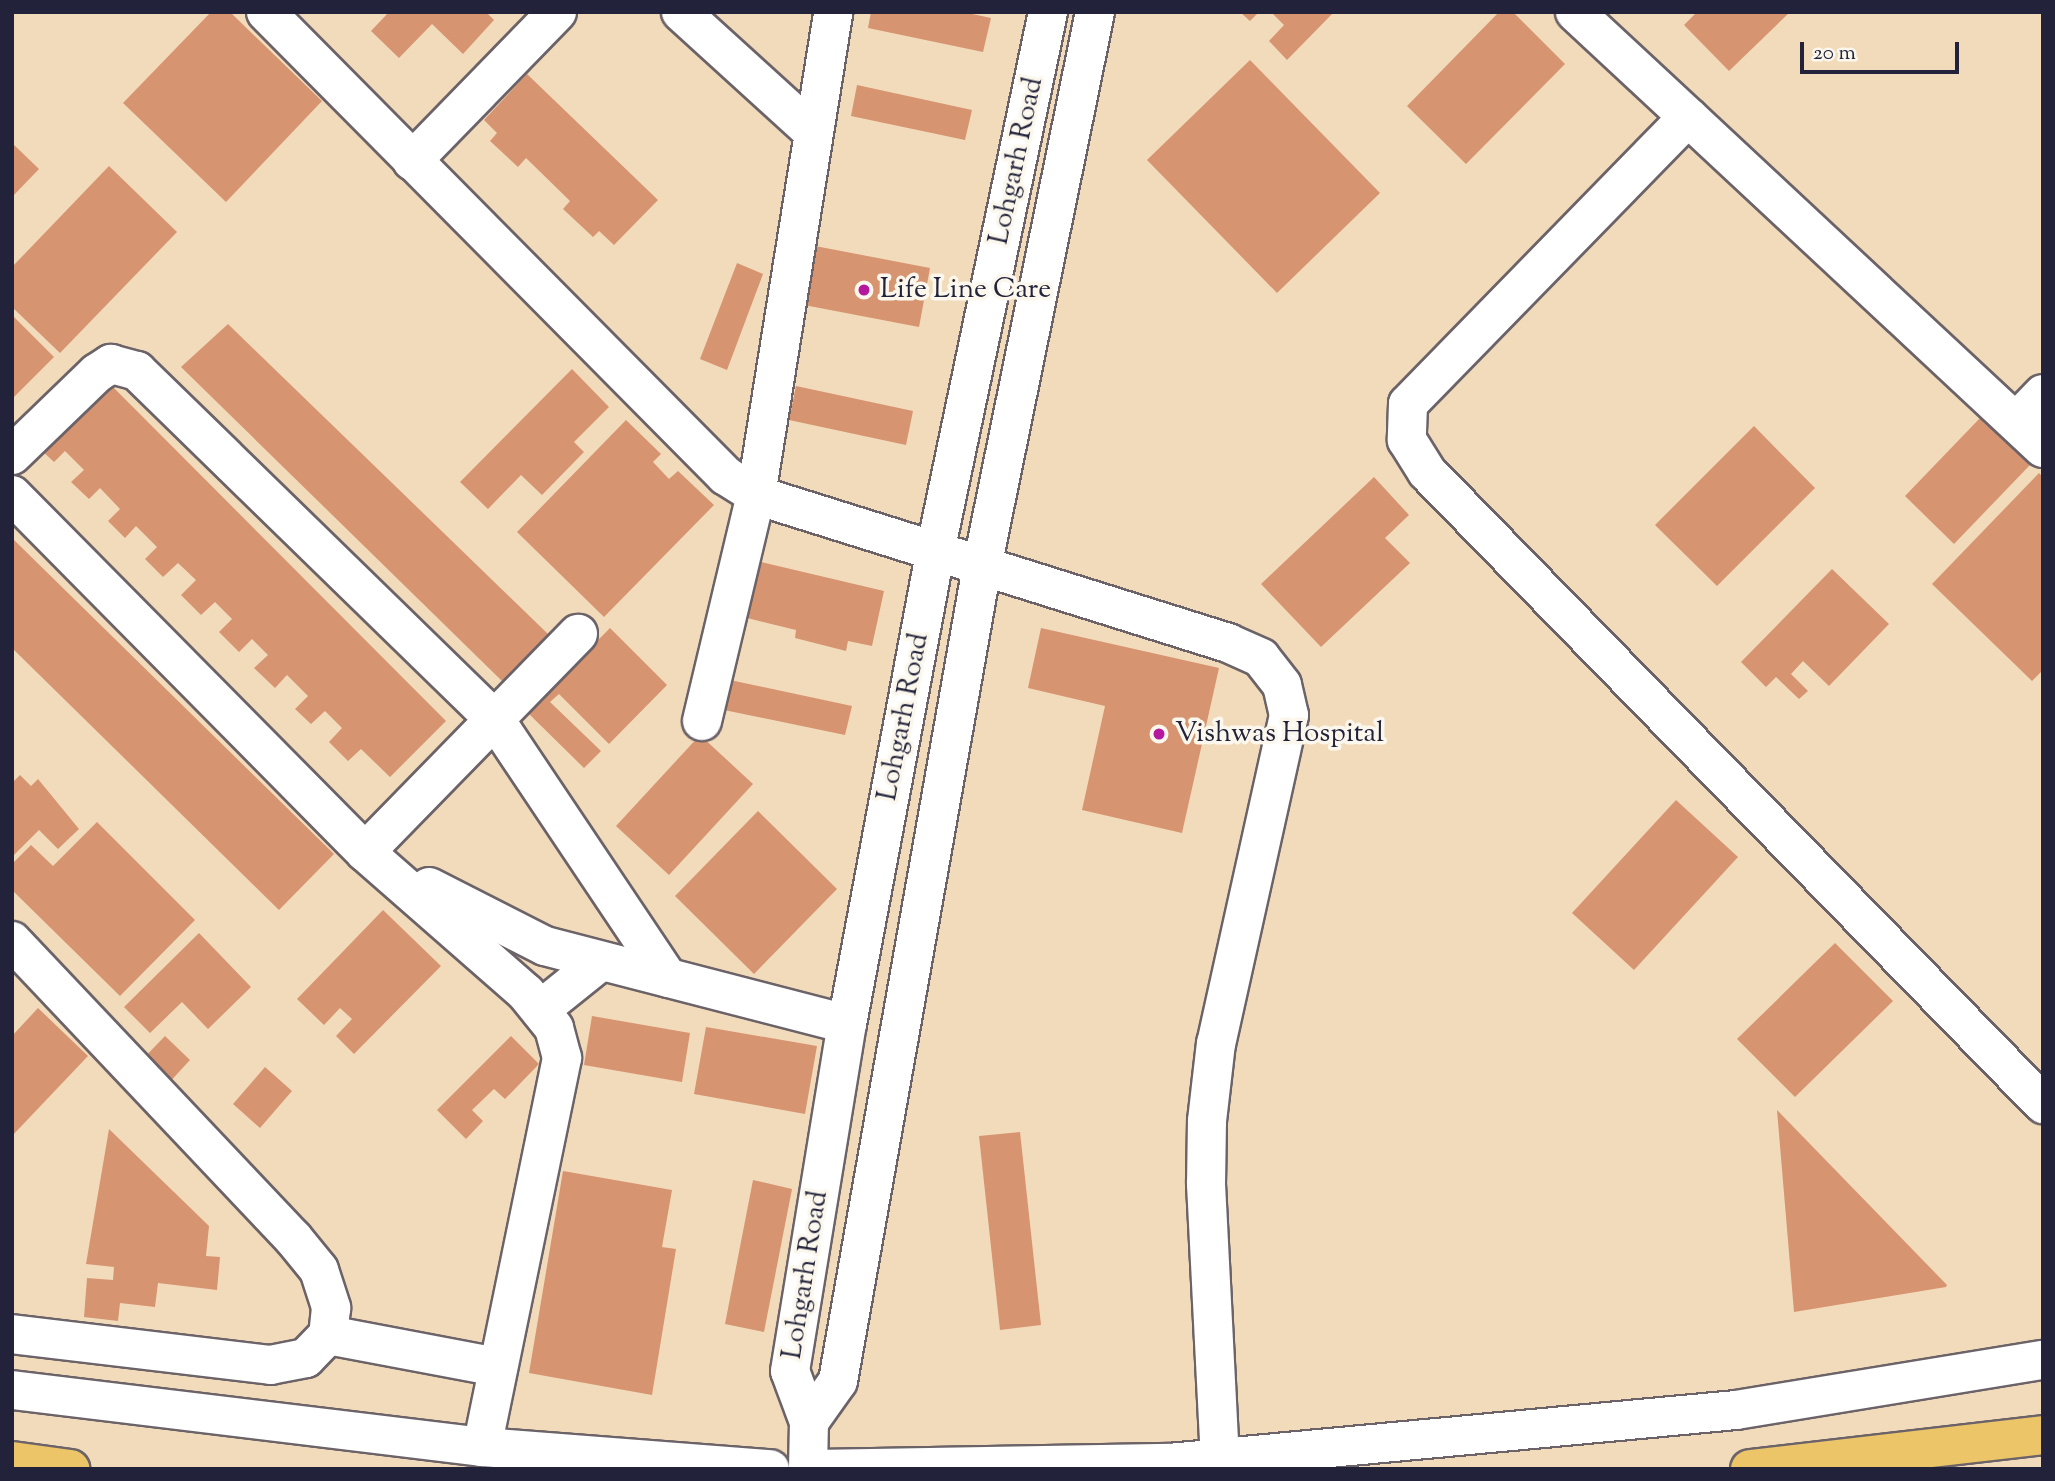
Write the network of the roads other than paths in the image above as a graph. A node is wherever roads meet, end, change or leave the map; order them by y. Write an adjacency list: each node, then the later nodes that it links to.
1 (266, 12): 10 (street)
2 (557, 12): 10 (street)
3 (681, 12): 9 (street)
4 (833, 12): 9 (street)
5 (1048, 12): 17 (street, Lohgarh Road)
6 (1095, 12): 18 (street)
7 (1575, 12): 8 (street)
8 (1688, 117): 12 (street); 28 (street)
9 (812, 131): 16 (street)
10 (412, 161): 16 (street)
11 (2043, 394): 12 (street)
12 (2016, 422): 13 (street)
13 (2043, 447)
14 (12, 455): 20 (street)
15 (12, 495): 22 (street)
16 (756, 495): 17 (street); 21 (street)
17 (934, 552): 18 (street); 27 (street, Lohgarh Road)
18 (982, 566): 34 (street); 37 (street)
19 (578, 634): 20 (street)
20 (496, 721): 22 (street); 25 (street)
21 (702, 721)
22 (365, 852): 24 (street); 26 (street)
23 (12, 941): 30 (street)
24 (601, 961): 25 (street); 26 (street)
25 (668, 978): 27 (street)
26 (540, 1010): 32 (street)
27 (847, 1024): 34 (street, Lohgarh Road)
28 (2043, 1104)
29 (12, 1334): 30 (street)
30 (328, 1335): 32 (street)
31 (2043, 1360): 37 (street)
32 (498, 1367): 36 (street)
33 (12, 1390): 36 (street)
34 (809, 1422): 41 (street)
35 (2043, 1436): 43 (highway)
36 (482, 1447): 40 (street)
37 (1220, 1456): 42 (street)
38 (12, 1461): 39 (highway)
39 (70, 1469)
40 (770, 1469)
41 (808, 1469)
42 (819, 1469)
43 (1750, 1469)

